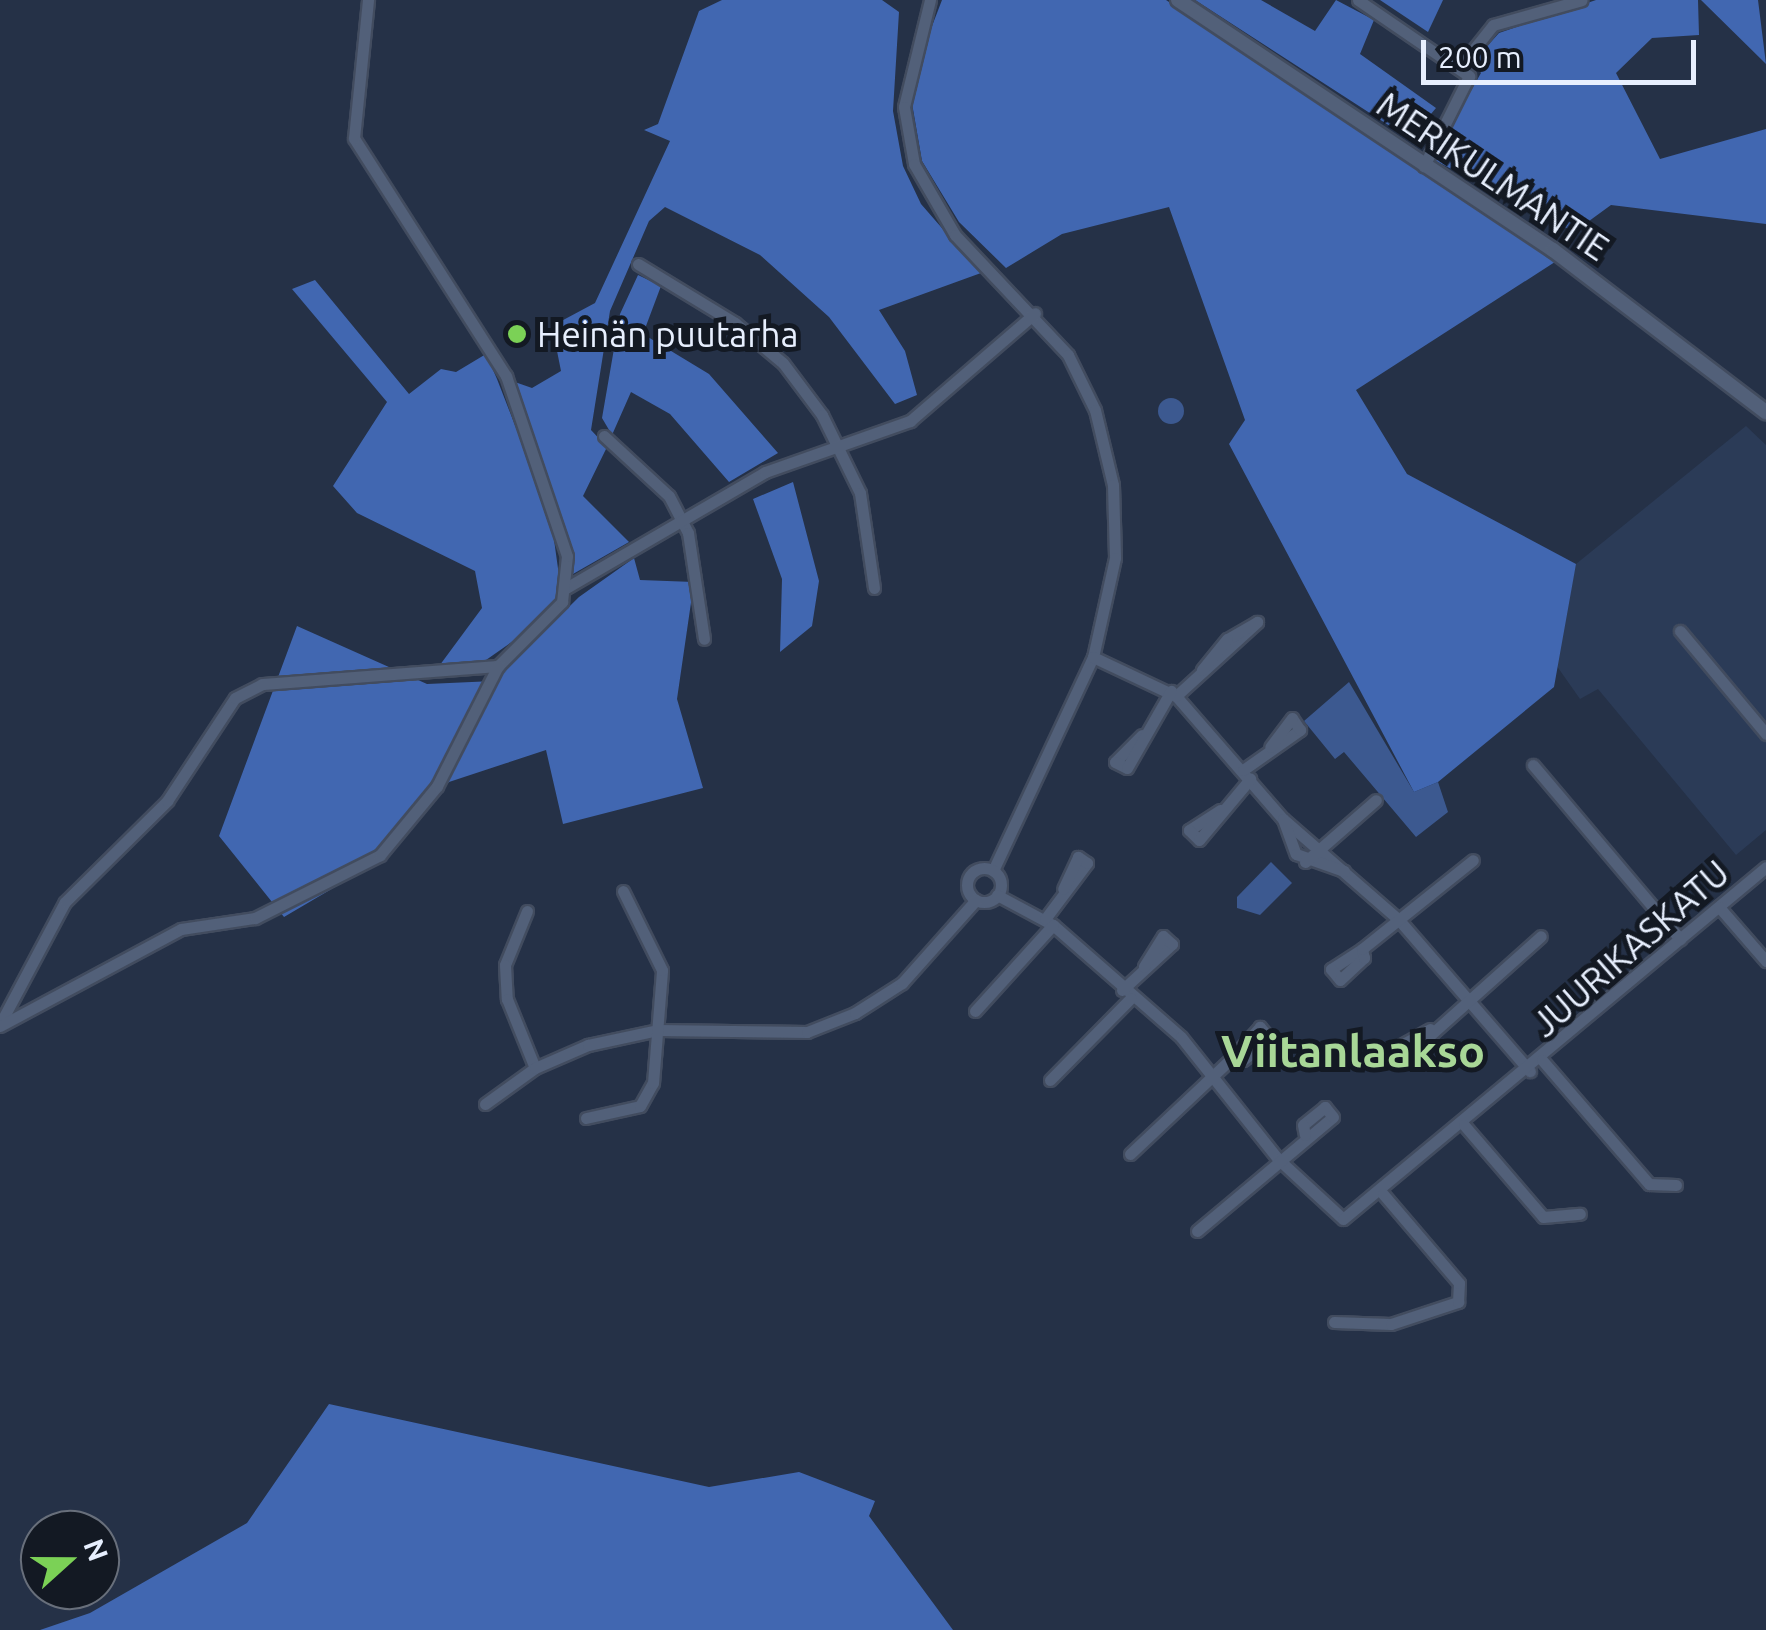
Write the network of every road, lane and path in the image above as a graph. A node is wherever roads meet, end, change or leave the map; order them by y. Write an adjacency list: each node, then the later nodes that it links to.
1 (368, 0): 14 (street)
2 (930, 0): 9 (street)
3 (1178, 0): 7 (street, MERIKULMANTIE)
4 (1358, 0): 6 (street)
5 (1582, 0): 6 (street)
6 (1462, 64): 7 (street)
7 (1424, 166): 10 (street, MERIKULMANTIE)
8 (638, 264): 12 (street)
9 (1035, 313): 12 (street); 19 (street)
10 (1766, 412)
11 (604, 436): 13 (street)
12 (838, 442): 13 (street); 15 (street)
13 (680, 518): 14 (street); 17 (street)
14 (566, 588): 20 (street)
15 (874, 588)
16 (1680, 631): 22 (street)
17 (704, 639)
18 (1230, 644): 21 (street)
19 (1092, 657): 21 (street); 34 (street)
20 (498, 666): 52 (street); 52 (street)
21 (1174, 694): 23 (street); 26 (street)
22 (1766, 734)
23 (1142, 736)
24 (1270, 747): 26 (street)
25 (1533, 765): 45 (street)
26 (1247, 775): 28 (street); 29 (street)
27 (1376, 800): 30 (street)
28 (1220, 810)
29 (1284, 819): 30 (street); 32 (street)
30 (1317, 847): 32 (street); 35 (street)
31 (1473, 860): 42 (street)
32 (1306, 862): 35 (street)
33 (1766, 867): 40 (street, JUURIKASKATU)
34 (993, 870): 38 (street); 39 (street)
35 (1344, 871): 42 (street)
36 (1064, 889): 43 (street)
37 (623, 892): 54 (street)
38 (997, 895): 39 (street); 43 (street)
39 (976, 900): 54 (street)
40 (1719, 907): 45 (street, JUURIKASKATU); 47 (street)
41 (527, 911): 57 (street)
42 (1398, 920): 46 (street); 50 (street)
43 (1049, 922): 49 (street); 51 (street)
44 (1541, 936): 50 (street)
45 (1680, 940): 56 (street, JUURIKASKATU)
46 (1362, 949)
47 (1766, 961)
48 (1144, 966): 49 (street)
49 (1127, 994): 59 (street); 60 (street)
50 (1464, 998): 53 (street); 58 (street)
51 (975, 1011)
52 (0, 1025)
53 (1430, 1029)
54 (658, 1030): 57 (street); 62 (street)
55 (1233, 1057): 59 (street)
56 (1542, 1060): 58 (street, JUURIKASKATU); 67 (street)
57 (534, 1068): 61 (street)
58 (1530, 1071): 63 (street, JUURIKASKATU)
59 (1211, 1076): 65 (street); 66 (street)
60 (1050, 1080)
61 (485, 1104)
62 (586, 1118)
63 (1464, 1125): 68 (street, JUURIKASKATU); 69 (street)
64 (1305, 1135): 66 (street)
65 (1130, 1154)
66 (1278, 1159): 68 (street, JUURIKASKATU); 70 (street)
67 (1676, 1185)
68 (1383, 1194): 71 (street)
69 (1580, 1214)
70 (1198, 1231)
71 (1334, 1322)

